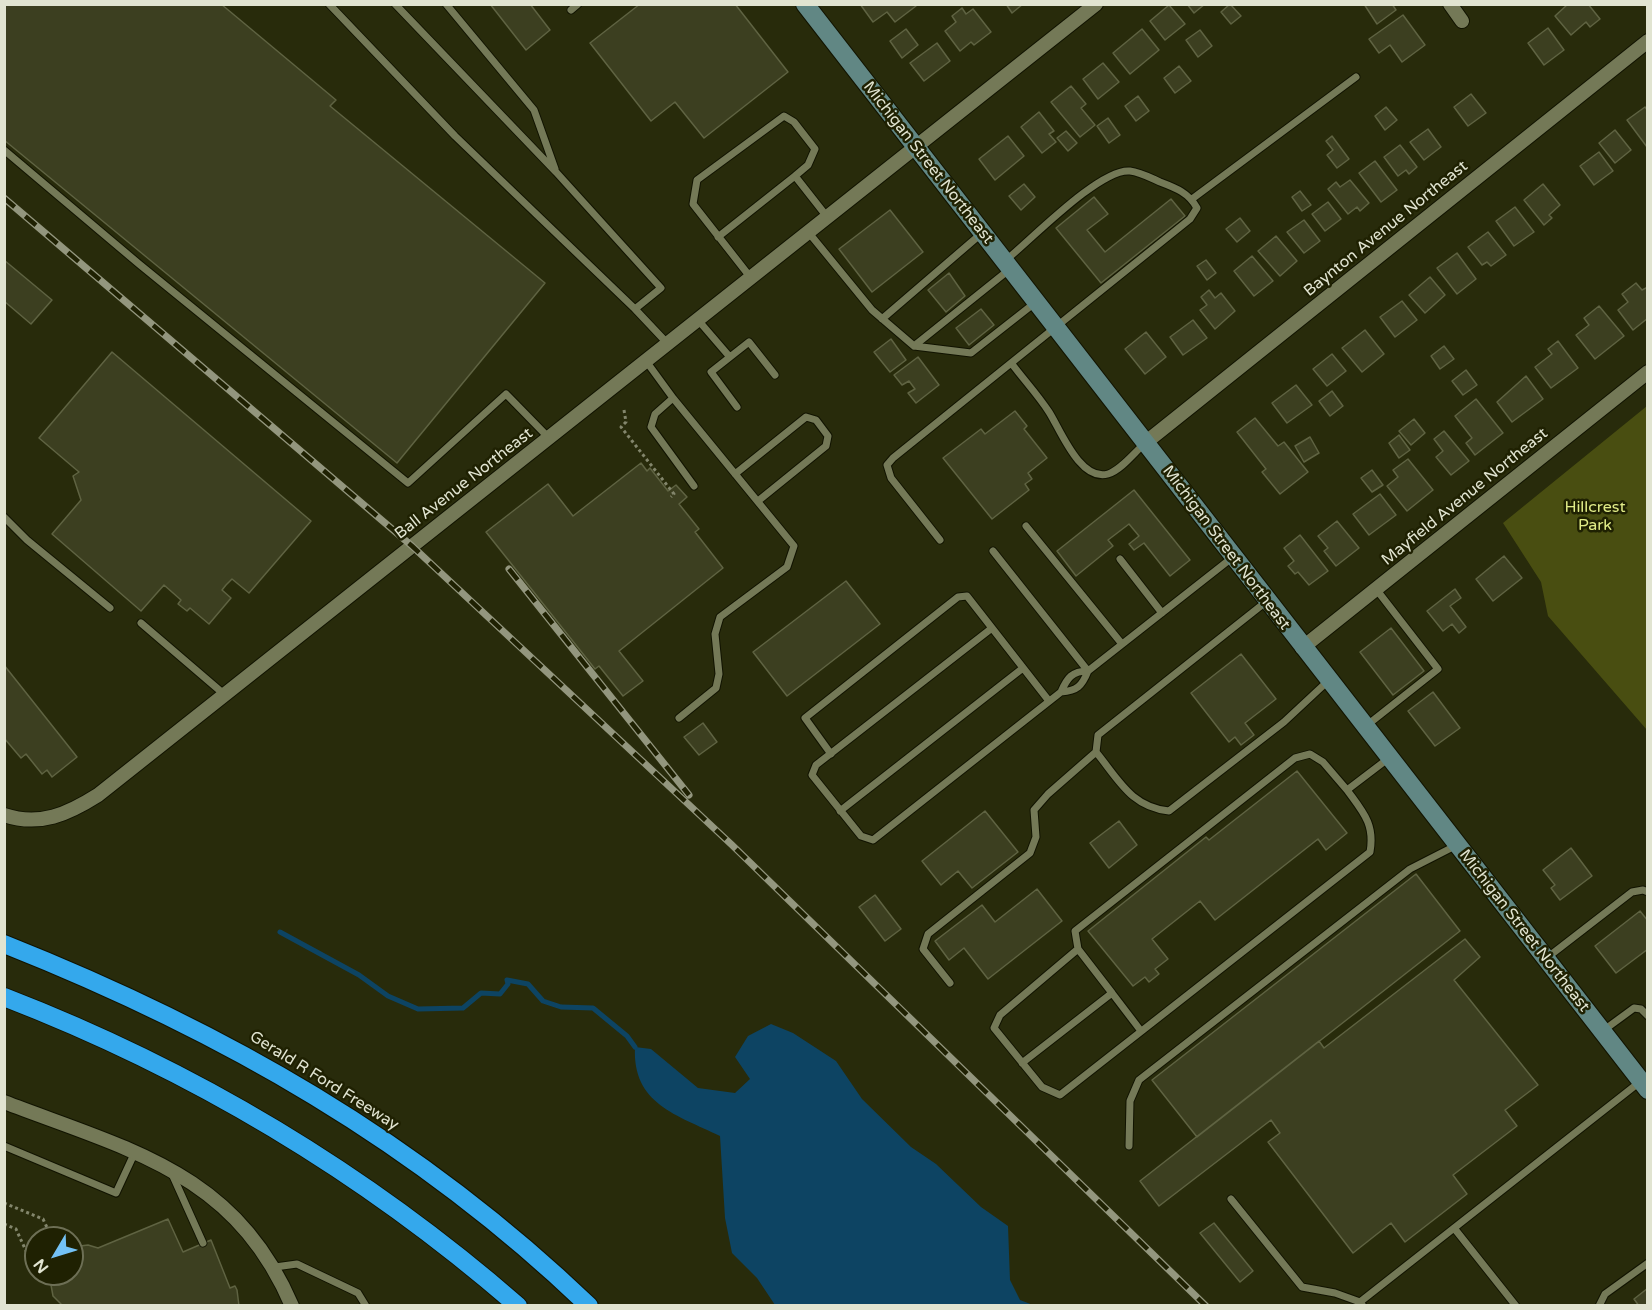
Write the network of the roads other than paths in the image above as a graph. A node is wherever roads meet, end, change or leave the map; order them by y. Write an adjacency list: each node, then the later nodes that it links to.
1 (329, 4): 24 (lane)
2 (395, 4): 14 (lane)
3 (446, 4): 14 (lane)
4 (578, 4): 8 (lane)
5 (805, 4): 12 (main road, Michigan Street Northeast)
6 (1096, 4): 12 (street, Ball Avenue Northeast)
7 (1450, 4): 9 (street)
8 (571, 10)
9 (1462, 21)
10 (1647, 41): 38 (street, Baynton Avenue Northeast)
11 (1356, 76): 16 (lane)
12 (916, 148): 17 (street, Ball Avenue Northeast); 19 (main road, Michigan Street Northeast)
13 (4, 150): 37 (lane)
14 (556, 172): 24 (lane)
15 (795, 176): 17 (lane); 20 (lane); 20 (lane)
16 (1192, 199): 21 (lane); 27 (lane)
17 (828, 218): 18 (street, Ball Avenue Northeast)
18 (808, 233): 22 (street, Ball Avenue Northeast); 25 (lane)
19 (982, 233): 21 (main road, Michigan Street Northeast); 25 (lane)
20 (718, 237): 22 (lane)
21 (1007, 265): 23 (main road, Michigan Street Northeast); 29 (lane)
22 (751, 279): 26 (street, Ball Avenue Northeast)
23 (1036, 302): 27 (main road, Michigan Street Northeast); 29 (lane)
24 (635, 309): 28 (lane)
25 (882, 319): 29 (lane)
26 (698, 320): 28 (street, Ball Avenue Northeast); 30 (lane)
27 (1054, 326): 32 (lane); 38 (main road, Michigan Street Northeast)
28 (668, 344): 31 (street, Ball Avenue Northeast)
29 (914, 346)
30 (729, 356): 34 (lane); 36 (lane)
31 (646, 361): 35 (lane); 37 (street, Ball Avenue Northeast)
32 (1012, 364): 38 (lane); 44 (lane)
33 (1647, 372): 48 (street, Mayfield Avenue Northeast)
34 (775, 375)
35 (673, 398): 39 (lane); 40 (lane)
36 (737, 407)
37 (549, 438): 60 (street, Ball Avenue Northeast)
38 (1145, 443): 46 (main road, Michigan Street Northeast)
39 (735, 474): 41 (lane); 41 (lane)
40 (694, 486)
41 (758, 501): 62 (lane)
42 (4, 517): 50 (lane)
43 (1026, 526): 54 (lane)
44 (940, 540)
45 (993, 551): 57 (lane)
46 (1233, 557): 49 (main road, Michigan Street Northeast); 51 (lane)
47 (1120, 559): 51 (lane)
48 (1376, 589): 55 (street, Mayfield Avenue Northeast); 63 (lane)
49 (1267, 601): 55 (main road, Michigan Street Northeast); 64 (lane)
50 (110, 608)
51 (1161, 613): 54 (lane)
52 (141, 623): 60 (lane)
53 (992, 628): 56 (lane); 65 (lane); 65 (lane)
54 (1122, 644): 57 (lane)
55 (1302, 648): 58 (main road, Michigan Street Northeast)
56 (1023, 668): 61 (lane); 68 (lane)
57 (1088, 671): 59 (lane); 59 (lane)
58 (1328, 681): 63 (main road, Michigan Street Northeast); 64 (lane)
59 (1061, 692): 61 (lane)
60 (225, 695): 69 (street, Ball Avenue Northeast)
61 (1049, 701): 68 (lane)
62 (679, 718)
63 (1364, 727): 66 (main road, Michigan Street Northeast)
64 (1096, 752): 75 (lane)
65 (831, 754): 68 (lane)
66 (1389, 758): 67 (lane); 70 (main road, Michigan Street Northeast)
67 (1347, 790): 73 (lane); 79 (lane)
68 (840, 811)
69 (4, 815)
70 (1457, 845): 74 (main road, Michigan Street Northeast); 85 (lane)
71 (1647, 892): 74 (lane)
72 (4, 944): 97 (highway, Gerald R Ford Freeway)
73 (1078, 949): 76 (lane); 81 (lane)
74 (1546, 959): 80 (main road, Michigan Street Northeast)
75 (950, 983)
76 (1112, 993): 79 (lane); 81 (lane)
77 (4, 997): 96 (highway)
78 (1647, 1016): 80 (lane)
79 (1141, 1031): 81 (lane)
80 (1602, 1031): 82 (main road, Michigan Street Northeast)
81 (1022, 1063)
82 (1644, 1086): 89 (lane)
83 (4, 1102): 86 (street)
84 (4, 1146): 86 (lane)
85 (1129, 1146)
86 (135, 1152): 87 (street)
87 (169, 1168): 90 (lane); 92 (street)
88 (1231, 1199): 93 (lane)
89 (1454, 1228): 93 (lane); 98 (lane)
90 (203, 1243)
91 (1647, 1263): 99 (lane)
92 (275, 1267): 94 (street); 95 (lane)
93 (1362, 1304)
94 (292, 1305)
95 (366, 1305)
96 (518, 1305)
97 (589, 1305)
98 (1516, 1305)
99 (1599, 1305)

